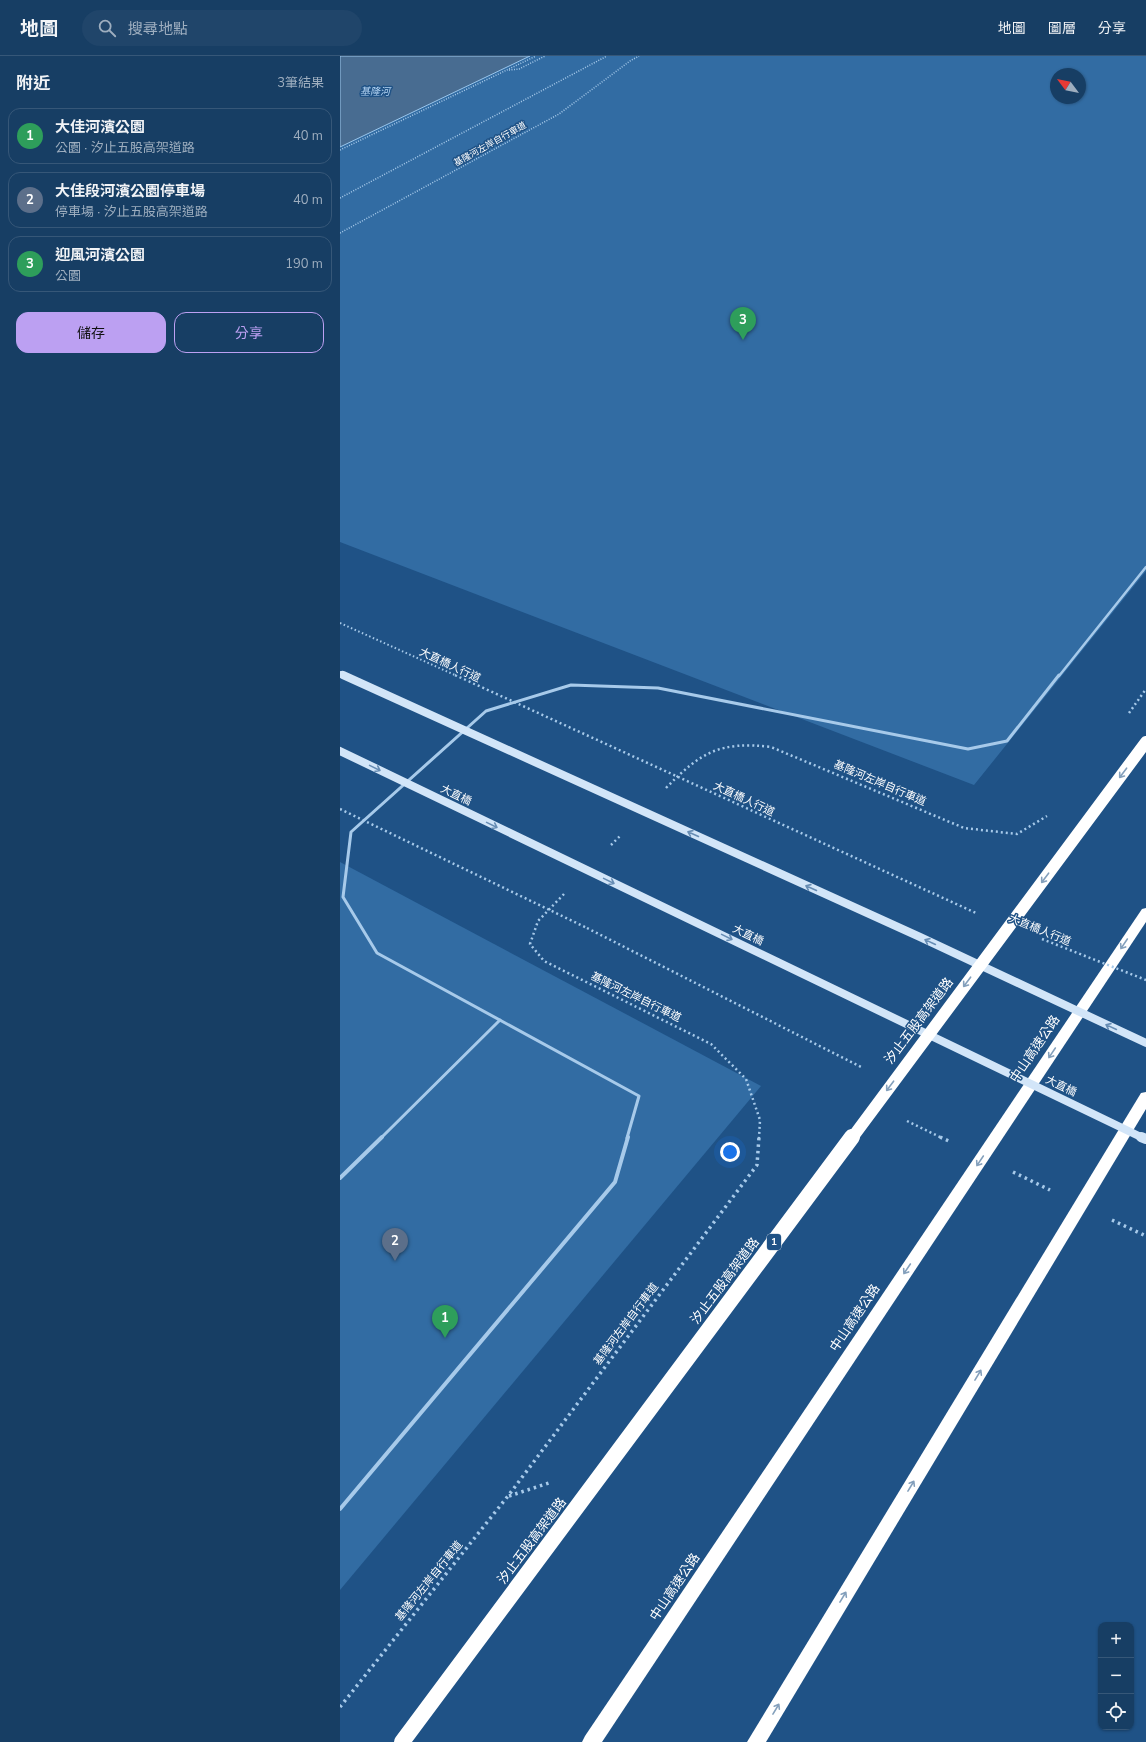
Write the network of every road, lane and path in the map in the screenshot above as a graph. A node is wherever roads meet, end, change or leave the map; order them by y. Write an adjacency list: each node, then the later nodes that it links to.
1 (536, 56): 5 (path)
2 (545, 56): 5 (path)
3 (607, 56): 7 (path)
4 (639, 56): 8 (path, 基隆河左岸自行車道)
5 (506, 70): 6 (path)
6 (340, 150)
7 (340, 198)
8 (340, 233)
9 (1146, 567): 22 (lane)
10 (340, 623): 24 (path, 大直橋人行道, bridge)
11 (340, 674): 28 (main road, one-way to 11, bridge)
12 (1146, 689): 13 (path)
13 (1128, 714)
14 (1146, 742): 35 (highway, 汐止五股高架道路 / 1, one-way to 35, bridge)
15 (340, 751): 31 (main road, 大直橋, one-way to 31, bridge)
16 (664, 789): 18 (path, 基隆河左岸自行車道)
17 (340, 809): 29 (path, bridge)
18 (1049, 815)
19 (620, 835): 20 (path)
20 (609, 847)
21 (565, 892): 34 (path, 基隆河左岸自行車道)
22 (341, 897): 27 (lane)
23 (1146, 912): 36 (highway, 中山高速公路, one-way to 36, bridge)
24 (978, 914)
25 (1036, 937): 26 (path, 大直橋人行道, bridge)
26 (1146, 980)
27 (500, 1020): 32 (lane); 33 (lane)
28 (1146, 1043)
29 (865, 1069)
30 (1146, 1097): 37 (highway, one-way to 30)
31 (1146, 1139)
32 (340, 1178)
33 (340, 1509)
34 (340, 1707)
35 (402, 1742)
36 (591, 1742)
37 (756, 1742)

